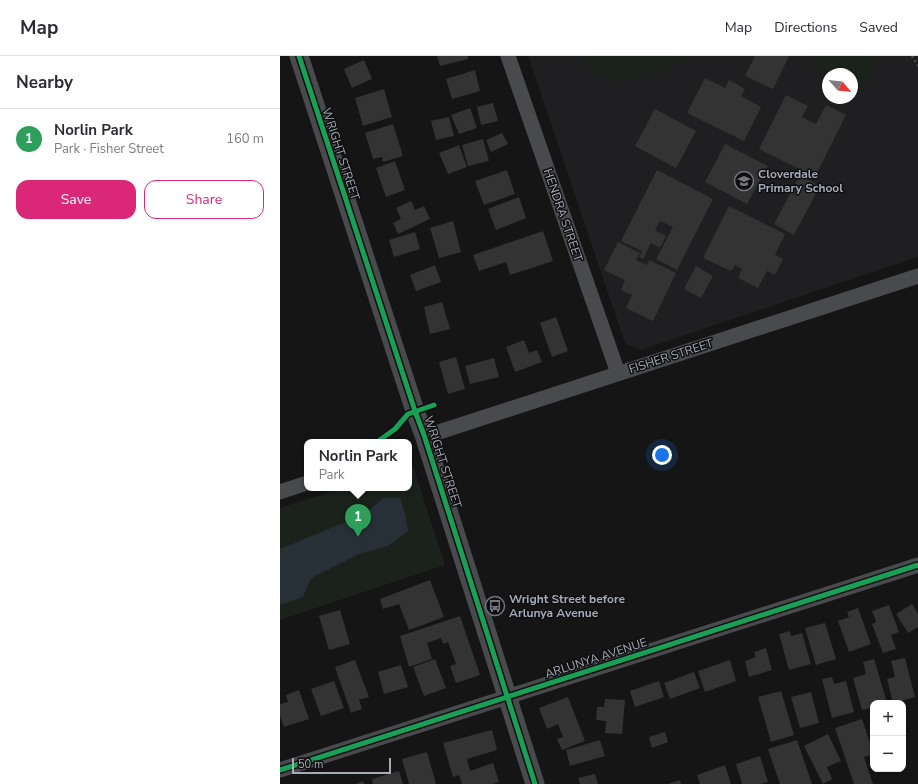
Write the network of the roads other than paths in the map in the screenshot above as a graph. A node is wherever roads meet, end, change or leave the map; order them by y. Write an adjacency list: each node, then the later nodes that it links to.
1 (299, 56): 6 (street, WRIGHT STREET)
2 (310, 56): 6 (street, WRIGHT STREET)
3 (508, 56): 5 (street, HENDRA STREET)
4 (918, 276): 5 (street, FISHER STREET)
5 (618, 373): 6 (street, FISHER STREET)
6 (430, 434): 10 (street, WRIGHT STREET)
7 (304, 484): 8 (street)
8 (280, 492)
9 (918, 565): 10 (street, ARLUNYA AVENUE)
10 (514, 695): 11 (street, ARLUNYA AVENUE); 12 (street, WRIGHT STREET); 13 (street, WRIGHT STREET)
11 (280, 770)
12 (536, 784)
13 (547, 784)

